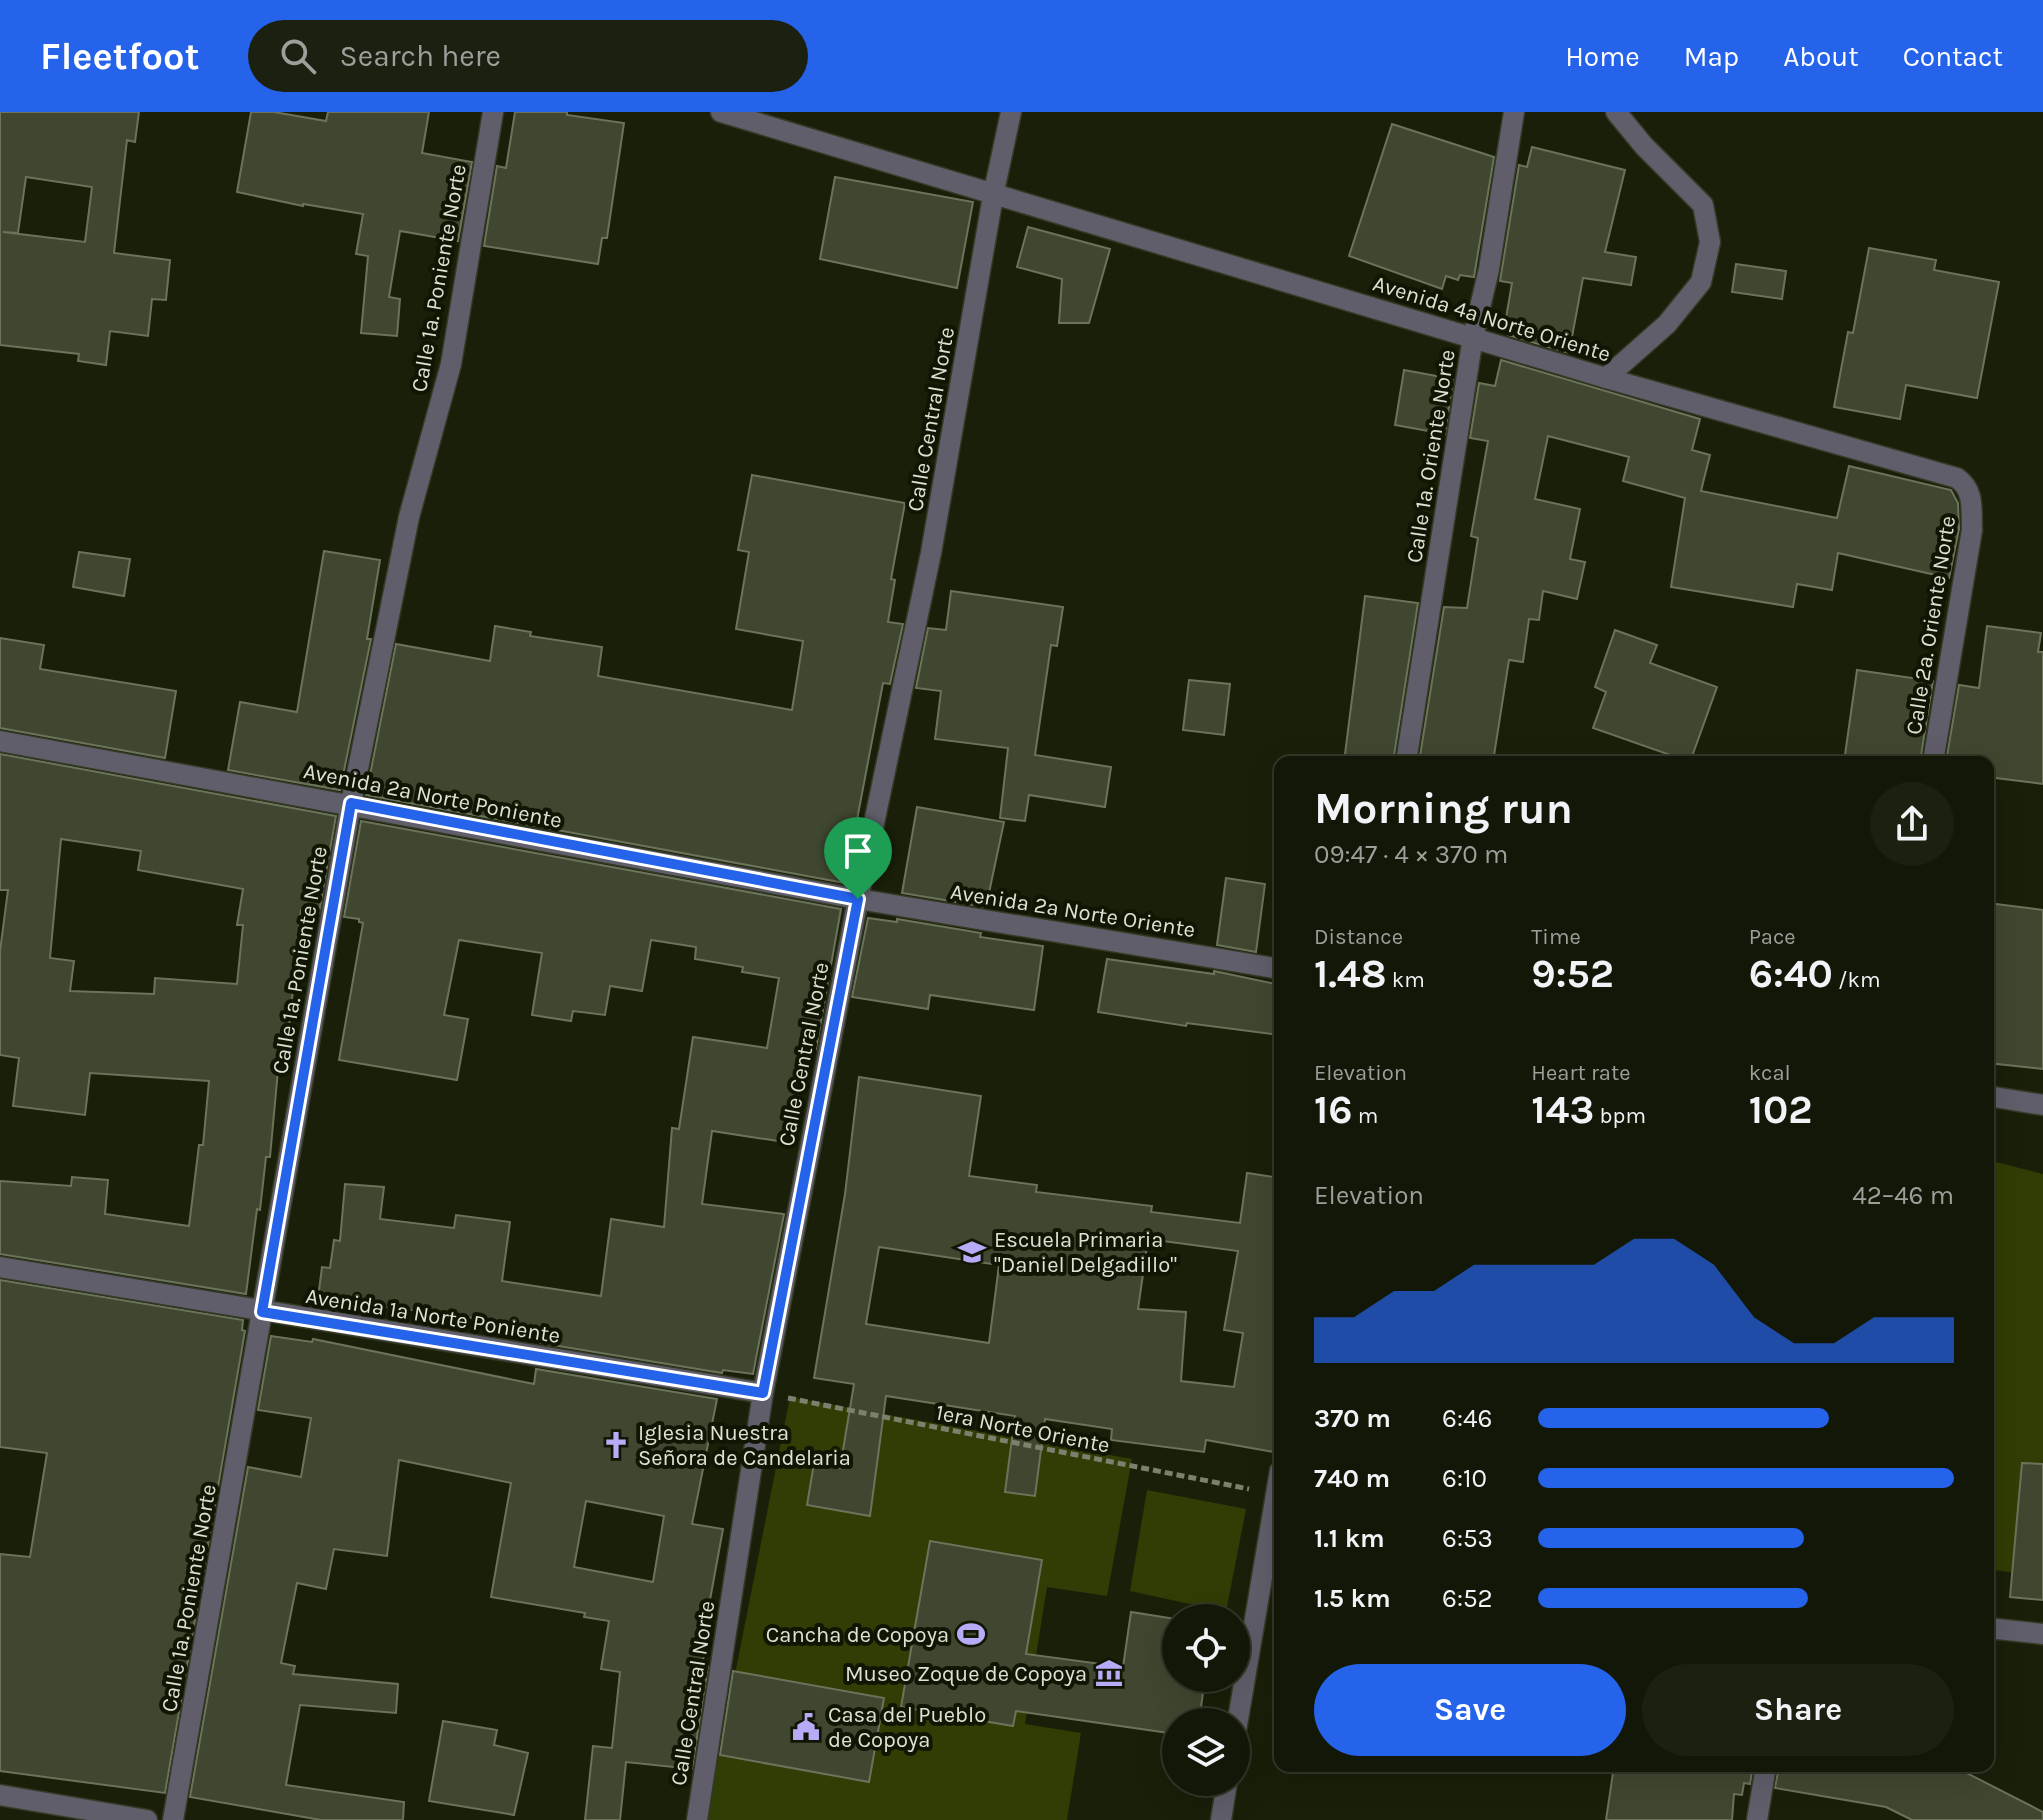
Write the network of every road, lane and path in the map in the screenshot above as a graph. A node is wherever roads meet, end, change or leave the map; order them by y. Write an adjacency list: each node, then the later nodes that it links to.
1 (493, 112): 13 (street, Calle 1a. Poniente Norte)
2 (721, 112): 6 (street, Avenida 4a Norte Oriente)
3 (1011, 112): 6 (street, Calle Central Norte)
4 (1514, 112): 7 (street, Calle 1a. Oriente Norte)
5 (1616, 112): 8 (street)
6 (993, 196): 7 (street, Avenida 4a Norte Oriente); 14 (street, Calle Central Norte)
7 (1473, 337): 8 (street, Avenida 4a Norte Oriente); 11 (street, Calle 1a. Oriente Norte)
8 (1606, 378): 9 (street, Avenida 4a Norte Oriente)
9 (1971, 494): 12 (street, Calle 2a. Oriente Norte)
10 (0, 741): 13 (street, Avenida 2a Norte Poniente)
11 (1407, 756)
12 (1934, 756)
13 (351, 803): 14 (street, Avenida 2a Norte Poniente); 19 (street, Calle 1a. Poniente Norte)
14 (858, 899): 15 (street, Avenida 2a Norte Oriente); 20 (street, Calle Central Norte)
15 (1274, 968)
16 (1994, 1097): 17 (street)
17 (2043, 1105)
18 (0, 1267): 19 (street, Avenida 1a Norte Poniente)
19 (262, 1312): 20 (street, Avenida 1a Norte Poniente); 30 (street, Calle 1a. Poniente Norte)
20 (763, 1393): 21 (path, 1era Norte Oriente); 31 (street, Calle Central Norte)
21 (1274, 1493)
22 (1274, 1517): 25 (street)
23 (1994, 1629): 24 (street)
24 (2043, 1634)
25 (1240, 1708)
26 (1765, 1772): 33 (street)
27 (0, 1795): 29 (street)
28 (1225, 1796): 32 (street)
29 (147, 1820)
30 (173, 1820)
31 (697, 1820)
32 (1221, 1820)
33 (1757, 1820)

